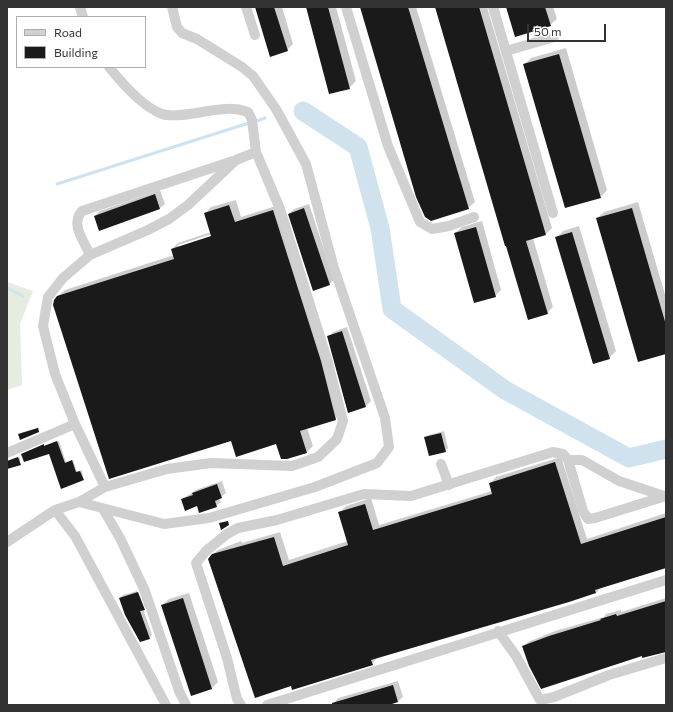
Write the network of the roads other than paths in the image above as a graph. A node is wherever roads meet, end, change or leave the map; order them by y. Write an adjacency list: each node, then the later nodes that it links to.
1 (172, 7): 22 (street)
2 (246, 7): 5 (street)
3 (346, 7): 12 (street)
4 (493, 7): 7 (street)
5 (255, 35)
6 (554, 38): 7 (street)
7 (506, 51): 11 (street)
8 (110, 68): 9 (street)
9 (256, 152): 10 (street); 19 (street)
10 (236, 160): 13 (street); 13 (street)
11 (553, 213)
12 (474, 217)
13 (90, 255): 14 (street)
14 (75, 424): 15 (street); 19 (street)
15 (7, 453)
16 (568, 460): 18 (street); 20 (street); 20 (street)
17 (441, 464): 18 (street)
18 (449, 485): 30 (street)
19 (105, 487): 21 (street)
20 (665, 496)
21 (79, 502): 22 (street); 23 (street)
22 (103, 509): 29 (street)
23 (55, 510): 24 (street); 28 (street)
24 (7, 542)
25 (666, 580): 26 (street)
26 (498, 632): 27 (street); 31 (street)
27 (666, 658)
28 (166, 705)
29 (186, 705)
30 (241, 705)
31 (267, 705)

